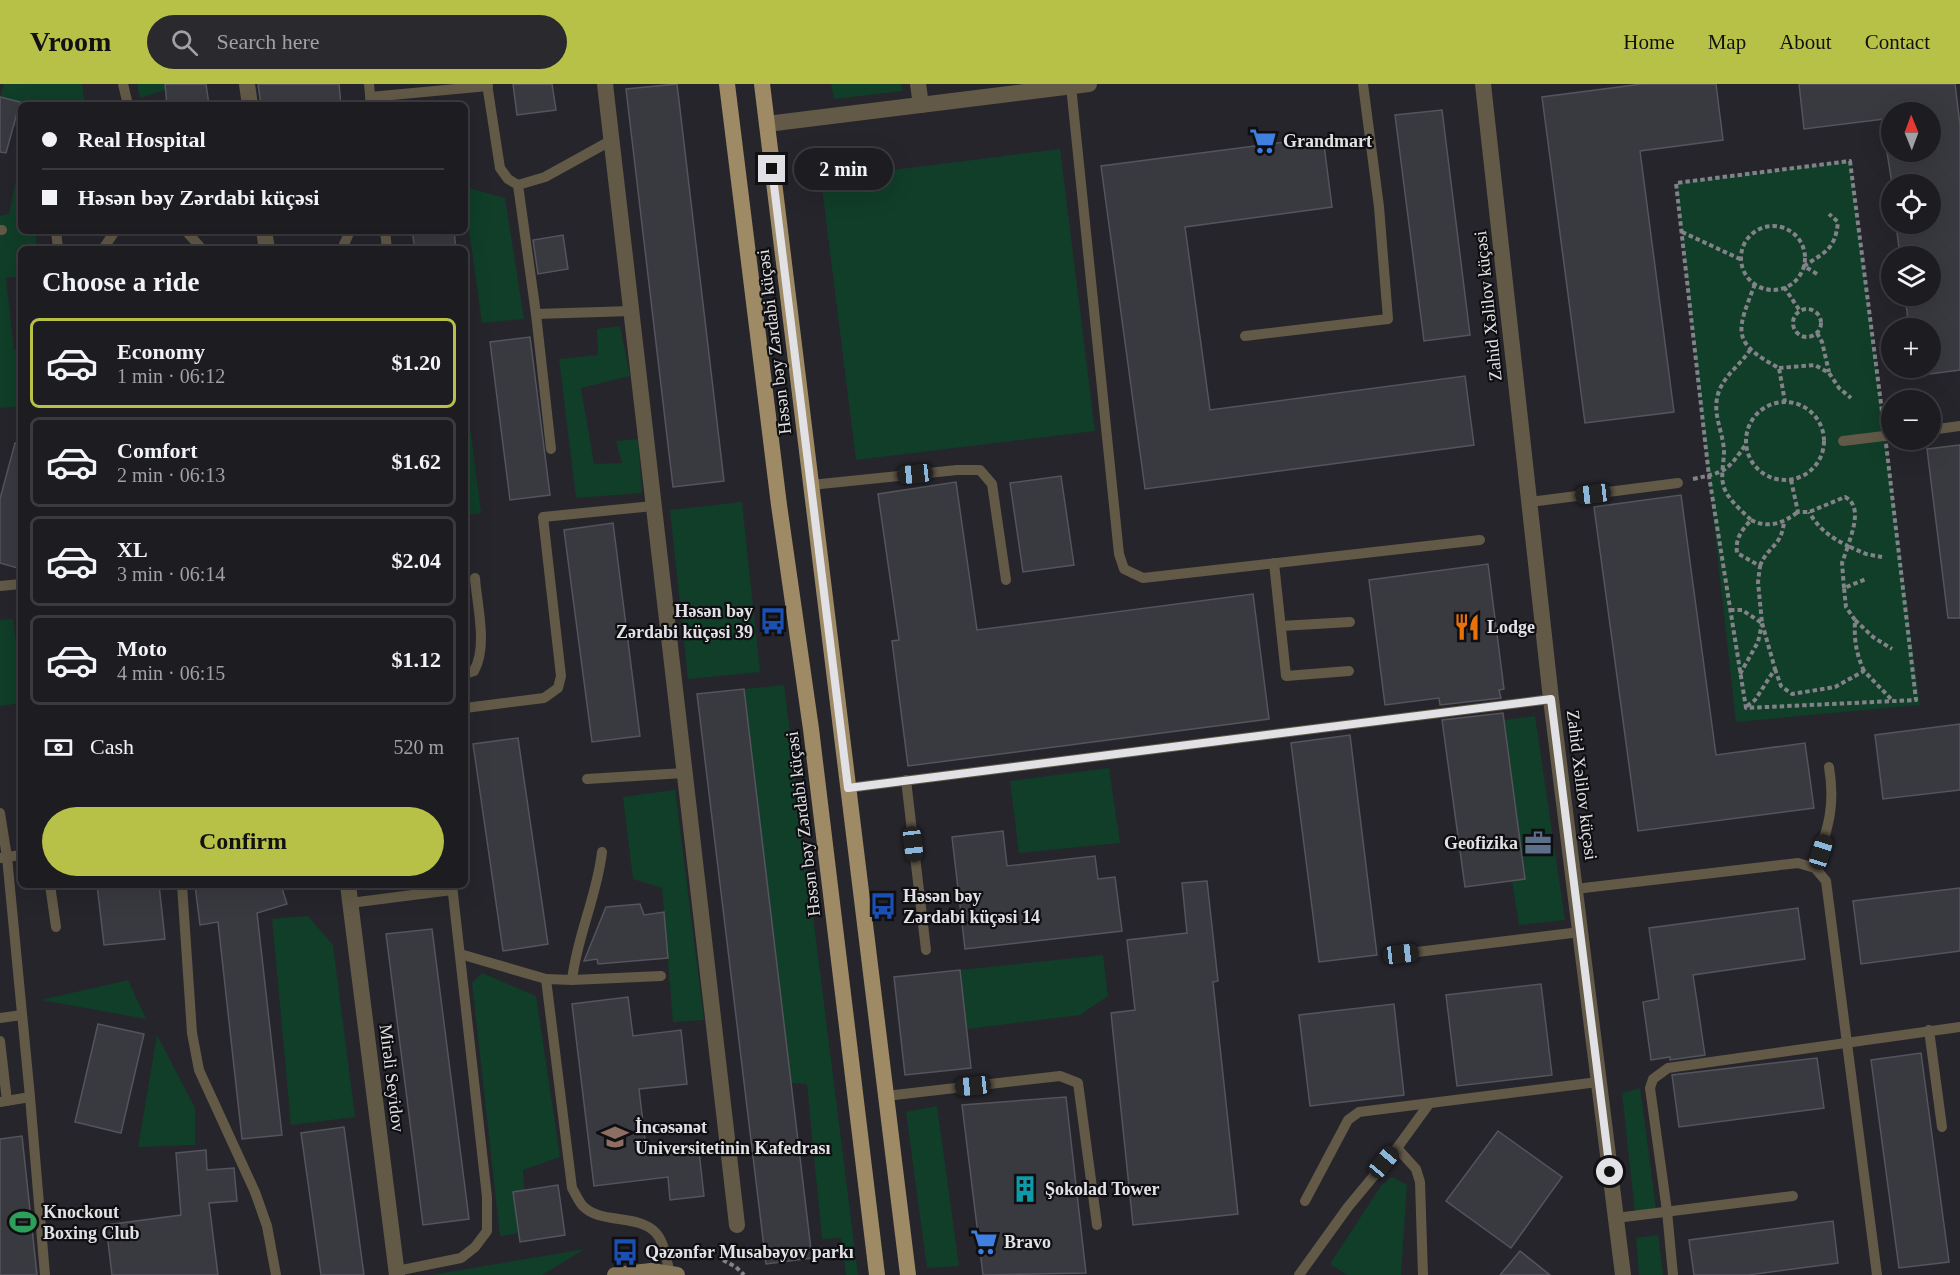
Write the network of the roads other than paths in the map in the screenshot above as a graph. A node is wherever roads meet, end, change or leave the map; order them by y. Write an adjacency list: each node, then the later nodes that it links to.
1 (123, 84): 15 (lane)
2 (247, 84): 16 (street)
3 (369, 84): 14 (lane)
4 (605, 84): 19 (street)
5 (727, 84): 94 (main road, Həsən bəy Zərdabi küçəsi)
6 (762, 84): 18 (main road, Həsən bəy Zərdabi küçəsi)
7 (918, 84): 17 (street)
8 (1089, 84): 12 (street)
9 (1363, 84): 25 (lane)
10 (1483, 84): 33 (street, Zahid Xəlilov küçəsi)
11 (488, 85): 14 (lane); 20 (lane)
12 (1071, 86): 13 (street); 36 (lane)
13 (993, 90): 17 (street)
14 (370, 101)
15 (127, 102)
16 (249, 102)
17 (921, 105): 18 (street)
18 (767, 124): 32 (main road, Həsən bəy Zərdabi küçəsi)
19 (612, 140): 20 (lane); 23 (street)
20 (518, 185): 24 (lane)
21 (189, 234): 22 (lane)
22 (199, 246)
23 (631, 311): 24 (lane); 34 (street)
24 (536, 314): 30 (lane)
25 (1245, 336)
26 (1960, 426): 27 (lane)
27 (1941, 429)
28 (1881, 436): 29 (lane)
29 (1844, 441)
30 (551, 449)
31 (1678, 483): 33 (lane)
32 (811, 485): 38 (lane); 51 (main road, Həsən bəy Zərdabi küçəsi)
33 (1530, 502): 45 (street, Zahid Xəlilov küçəsi)
34 (653, 506): 46 (lane); 48 (street)
35 (1480, 540): 36 (lane)
36 (1274, 563): 42 (lane)
37 (475, 578): 44 (lane)
38 (1006, 580)
39 (18, 584): 40 (lane)
40 (0, 586)
41 (1350, 622): 42 (lane)
42 (1281, 627): 43 (lane)
43 (1349, 671)
44 (468, 673)
45 (1551, 699): 50 (lane); 60 (street, Zahid Xəlilov küçəsi)
46 (468, 708)
47 (1829, 767): 55 (lane)
48 (684, 773): 49 (lane); 87 (street)
49 (587, 779)
50 (906, 780): 51 (lane); 64 (lane)
51 (848, 788): 77 (main road, Həsən bəy Zərdabi küçəsi)
52 (0, 813): 54 (lane)
53 (602, 852): 69 (lane)
54 (4, 857): 70 (lane)
55 (1815, 868): 60 (lane); 75 (lane)
56 (50, 888): 62 (lane)
57 (182, 888): 92 (lane)
58 (348, 888): 61 (street, Mirəli Seyidov)
59 (452, 888): 61 (lane); 65 (lane)
60 (1575, 889): 63 (street, Zahid Xəlilov küçəsi)
61 (350, 903): 89 (street, Mirəli Seyidov)
62 (56, 927)
63 (1580, 932): 66 (lane); 76 (street, Zahid Xəlilov küçəsi)
64 (926, 950)
65 (460, 954): 68 (lane); 89 (lane)
66 (1401, 954)
67 (662, 976): 69 (lane)
68 (546, 979): 69 (lane); 90 (lane)
69 (572, 980)
70 (22, 1015): 71 (lane); 78 (lane)
71 (0, 1018)
72 (1960, 1027): 73 (lane)
73 (1929, 1030): 75 (lane); 81 (lane)
74 (0, 1041): 79 (lane)
75 (1847, 1042): 85 (lane); 100 (lane)
76 (1599, 1082): 80 (lane); 86 (street, Zahid Xəlilov küçəsi)
77 (886, 1096): 88 (lane); 95 (main road, Həsən bəy Zərdabi küçəsi)
78 (30, 1097): 79 (lane); 91 (lane)
79 (3, 1101)
80 (1429, 1104): 82 (lane); 84 (lane)
81 (1942, 1127)
82 (1397, 1148): 96 (lane); 97 (lane)
83 (1793, 1196): 85 (lane)
84 (1305, 1201)
85 (1667, 1211): 86 (lane); 99 (lane)
86 (1616, 1218): 98 (street, Zahid Xəlilov küçəsi)
87 (737, 1225)
88 (1097, 1225)
89 (397, 1273)
90 (673, 1274): 93 (main road)
91 (45, 1275)
92 (276, 1275)
93 (615, 1275)
94 (877, 1275)
95 (908, 1275)
96 (1299, 1275)
97 (1423, 1275)
98 (1623, 1275)
99 (1673, 1275)
100 (1877, 1275)

